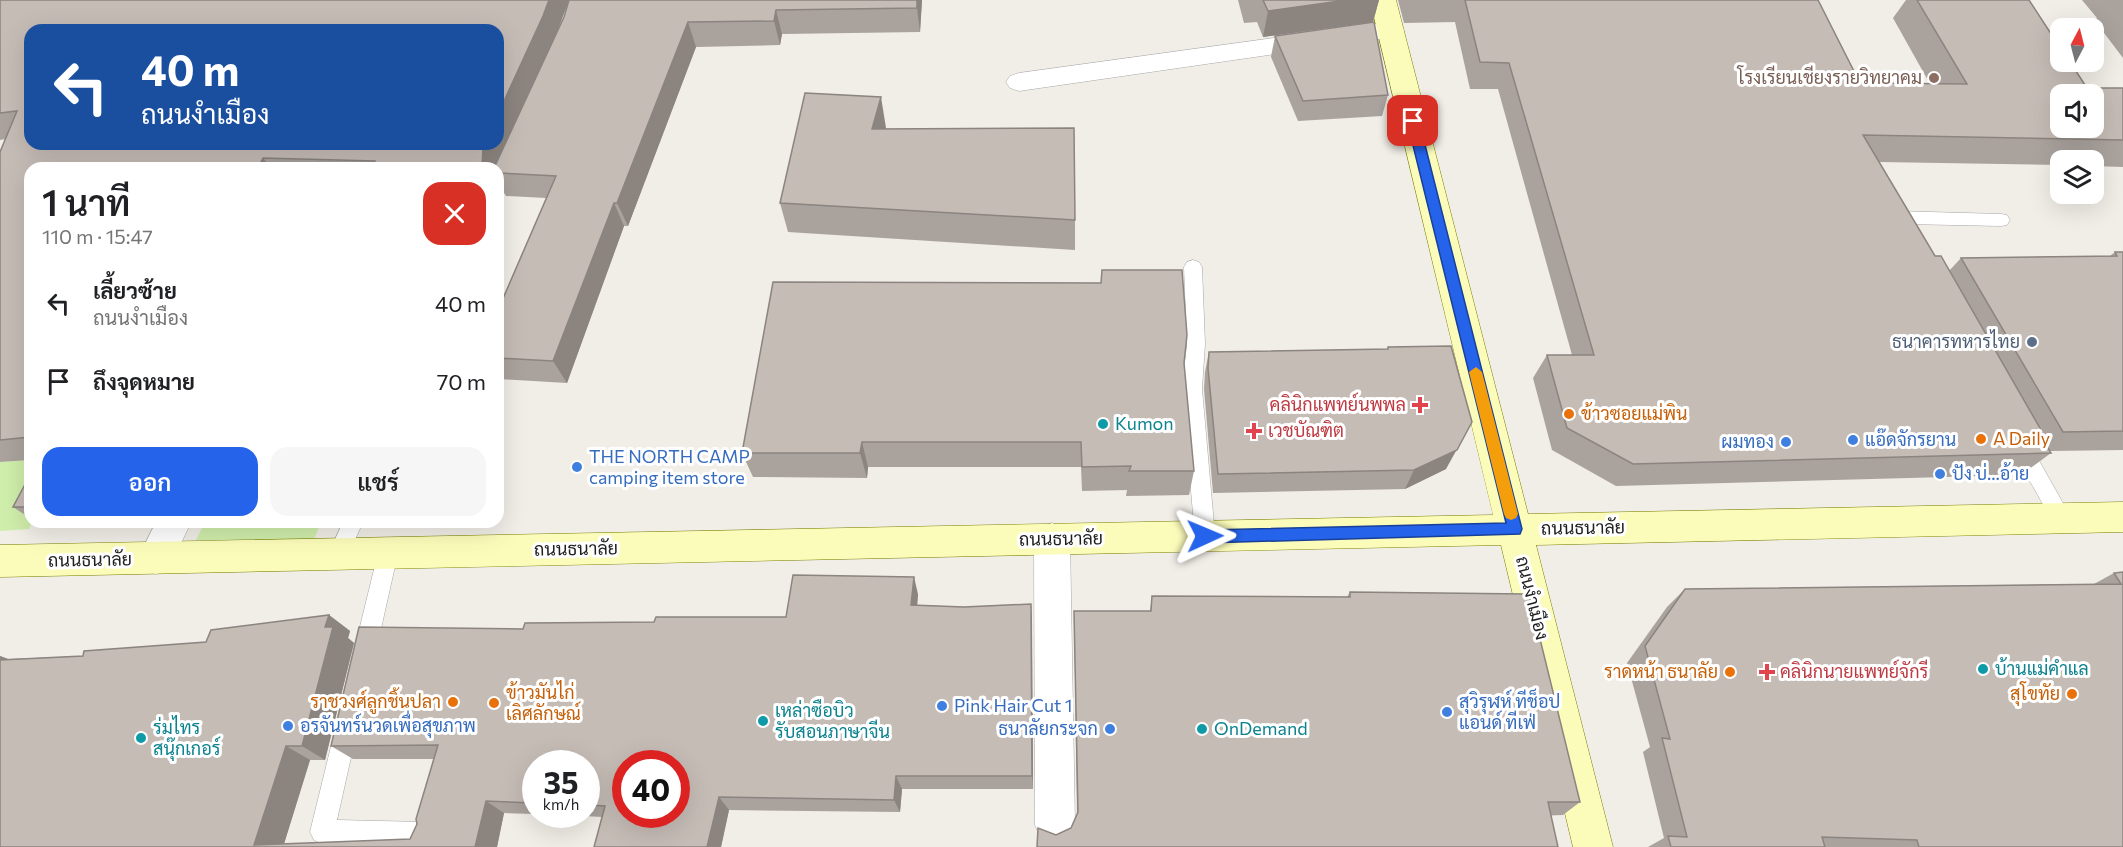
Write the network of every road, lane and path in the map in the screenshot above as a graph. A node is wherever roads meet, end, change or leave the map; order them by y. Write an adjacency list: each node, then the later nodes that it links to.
1 (1383, 0): 2 (street, ถนนงำเมือง)
2 (1390, 30): 3 (street); 12 (street, ถนนงำเมือง)
3 (1019, 82)
4 (2001, 220): 5 (lane)
5 (1905, 238)
6 (1193, 267): 13 (lane)
7 (2009, 425): 9 (lane)
8 (2123, 517): 9 (street, ถนนธนาลัย)
9 (2061, 518): 12 (street, ถนนธนาลัย)
10 (171, 528): 17 (street)
11 (349, 528): 16 (lane)
12 (1515, 529): 13 (street, ถนนธนาลัย); 23 (street, ถนนงำเมือง)
13 (1205, 536): 14 (street, ถนนธนาลัย)
14 (1052, 539): 15 (street, ถนนธนาลัย); 21 (street)
15 (388, 553): 16 (street, ถนนธนาลัย); 19 (lane)
16 (338, 555): 17 (street, ถนนธนาลัย)
17 (156, 558): 18 (street, ถนนธนาลัย)
18 (0, 561)
19 (361, 669)
20 (352, 704): 22 (lane)
21 (1054, 825)
22 (424, 834)
23 (1593, 847)

